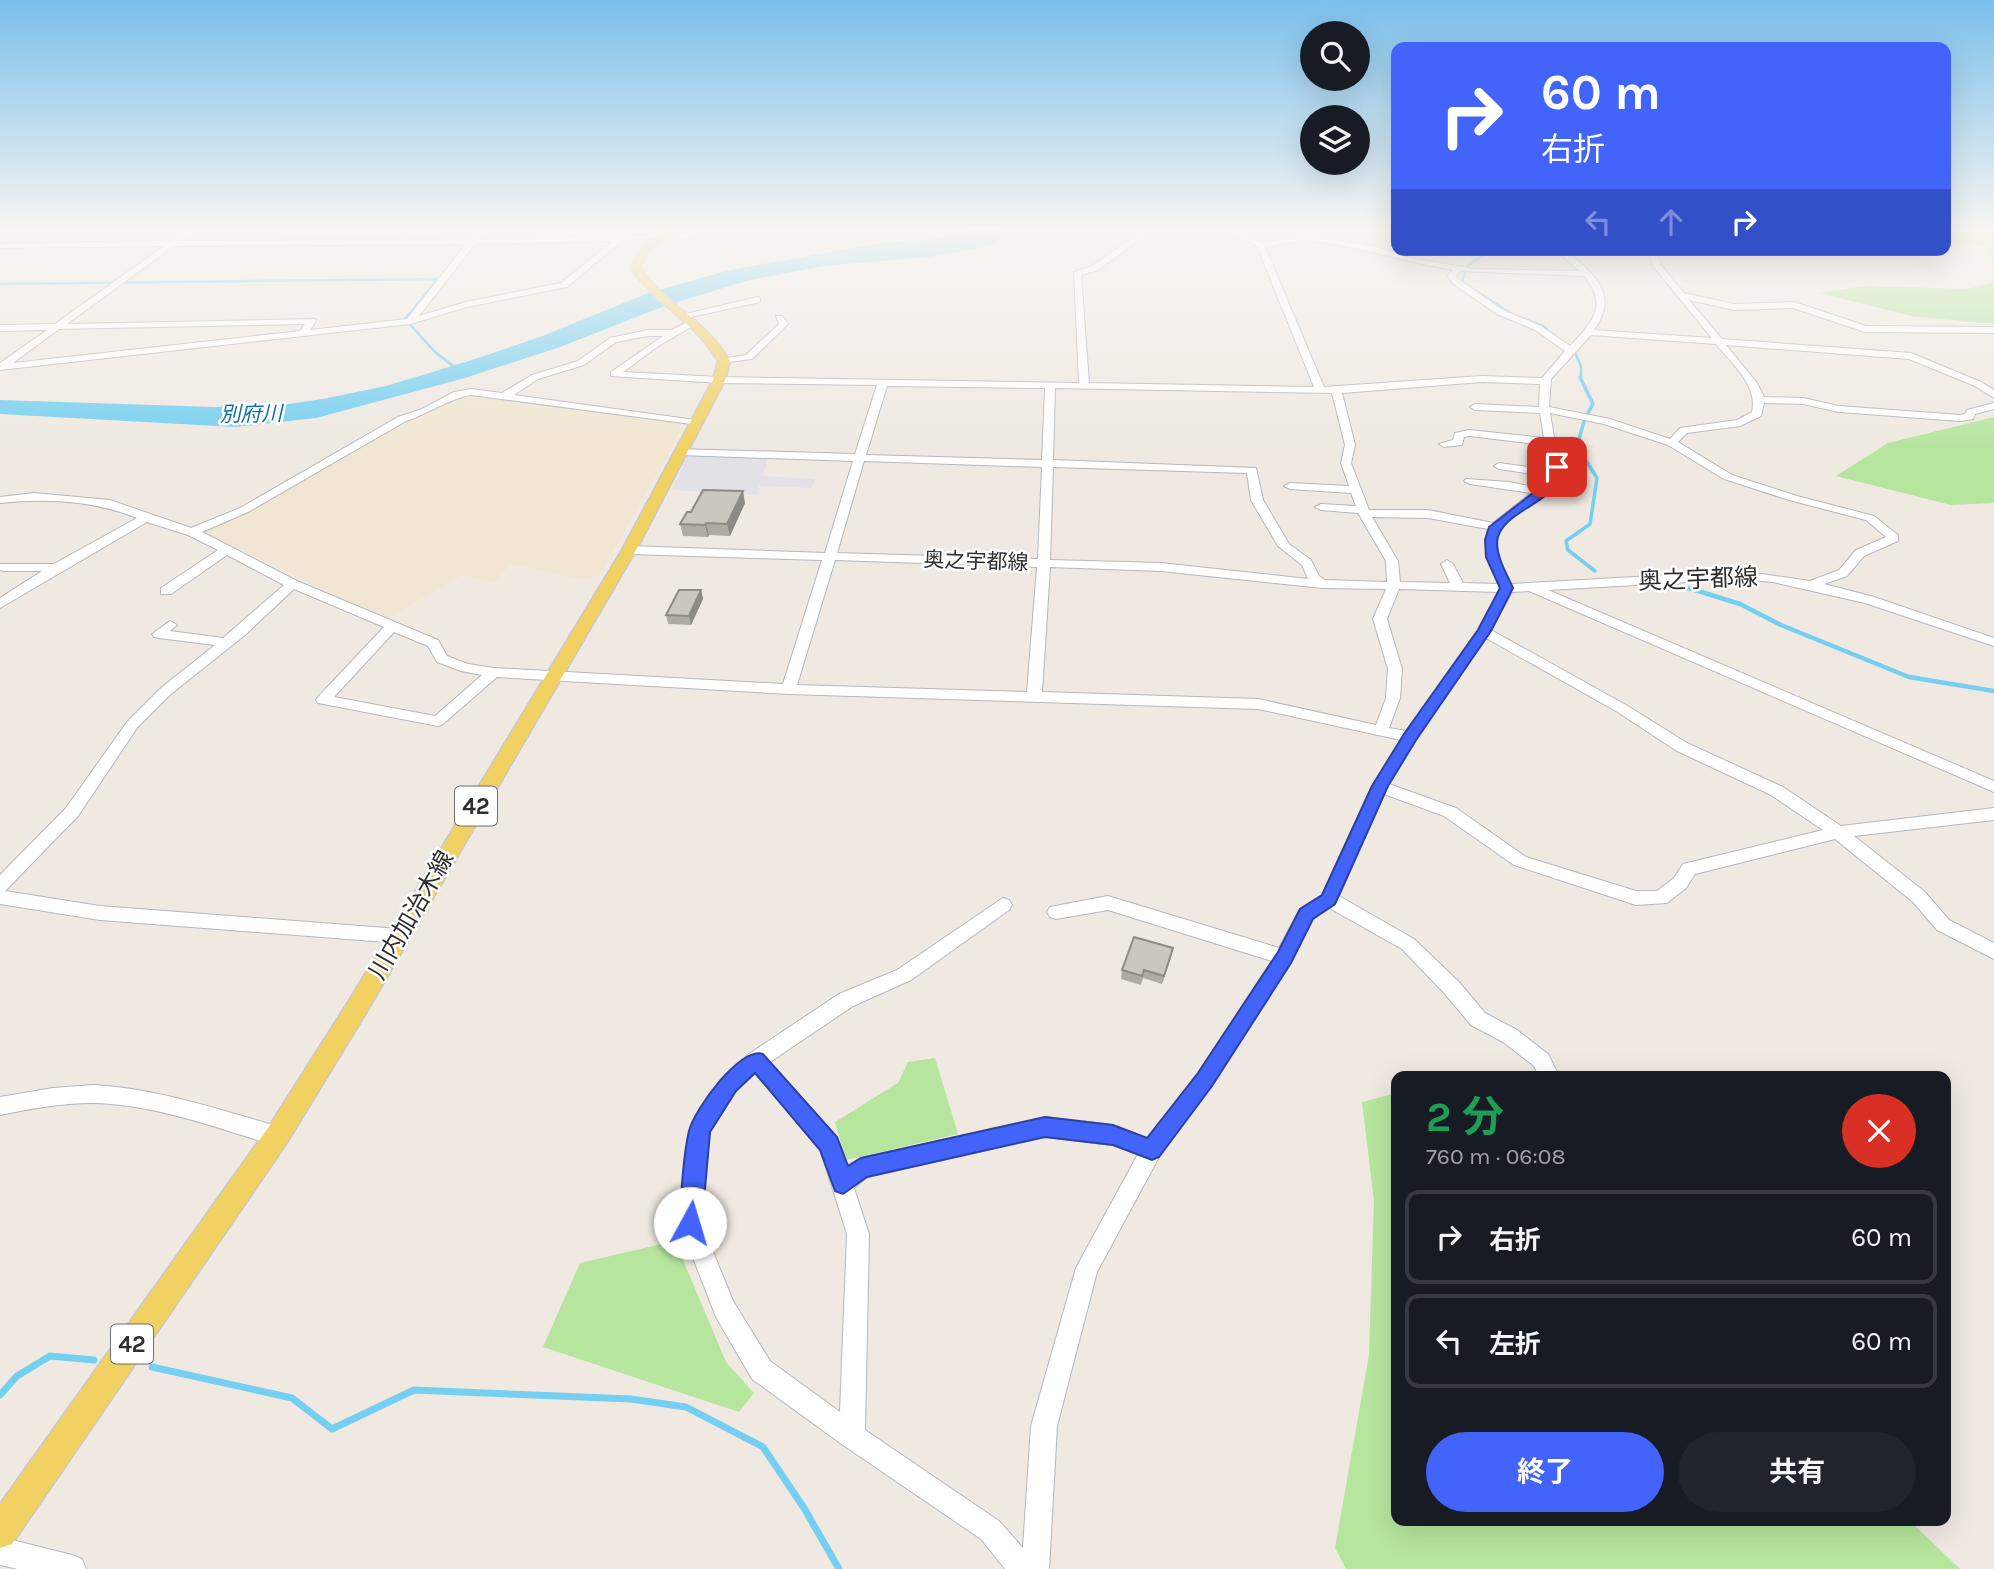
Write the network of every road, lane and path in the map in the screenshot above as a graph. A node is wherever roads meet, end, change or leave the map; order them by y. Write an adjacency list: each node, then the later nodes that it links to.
1 (91, 302): 15 (street)
2 (425, 302): 14 (street)
3 (480, 302): 14 (street)
4 (670, 302): 12 (main road)
5 (746, 302): 12 (street)
6 (1079, 302): 31 (street)
7 (1284, 302): 32 (street)
8 (1486, 302): 23 (street)
9 (1603, 302): 19 (street)
10 (1686, 302): 22 (street)
11 (1712, 302): 16 (street)
12 (686, 315): 20 (street); 25 (main road)
13 (779, 318): 25 (street)
14 (410, 321): 21 (street)
15 (58, 326): 17 (street); 21 (street); 26 (street)
16 (1857, 327): 18 (street); 24 (street)
17 (0, 328)
18 (1994, 330)
19 (1588, 332): 22 (street); 23 (street)
20 (673, 333): 27 (street); 35 (street)
21 (302, 334): 26 (street)
22 (1722, 342): 24 (street); 36 (street)
23 (1571, 351): 29 (street)
24 (1880, 352): 34 (street)
25 (724, 361): 27 (main road, 川内加治木線 / 42)
26 (0, 367)
27 (719, 380): 28 (street); 40 (main road, 川内加治木線 / 42)
28 (883, 382): 30 (street); 45 (street)
29 (1545, 382): 33 (street); 39 (street)
30 (1050, 385): 31 (street); 46 (street)
31 (1084, 385): 32 (street)
32 (1320, 389): 33 (street)
33 (1336, 390): 51 (street)
34 (1994, 395)
35 (502, 398): 40 (street); 58 (street)
36 (1760, 400): 37 (street); 42 (street)
37 (1994, 406)
38 (1475, 407): 39 (street)
39 (1545, 410): 41 (street); 42 (street)
40 (695, 423): 44 (main road, 川内加治木線 / 42)
41 (1557, 443): 43 (street); 48 (street)
42 (1672, 443): 69 (street)
43 (1444, 444)
44 (679, 452): 45 (street); 60 (main road, 川内加治木線 / 42)
45 (862, 457): 46 (street); 61 (street)
46 (1047, 463): 62 (street); 66 (street)
47 (1499, 466): 48 (street)
48 (1555, 474): 52 (street)
49 (1470, 481): 52 (street)
50 (1290, 486): 51 (street)
51 (1356, 490): 55 (street)
52 (1542, 492): 57 (street)
53 (0, 500): 56 (street)
54 (1321, 508): 55 (street)
55 (1364, 512): 57 (street); 68 (street)
56 (146, 518): 58 (street); 65 (street)
57 (1495, 527): 72 (street)
58 (192, 532): 59 (street)
59 (226, 550): 67 (street); 73 (street)
60 (629, 550): 61 (street, 奥之宇都線); 81 (main road, 川内加治木線 / 42)
61 (831, 556): 62 (street, 奥之宇都線); 82 (street)
62 (1044, 563): 66 (street, 奥之宇都線); 83 (street)
63 (1447, 564): 70 (street)
64 (4, 567): 65 (street)
65 (56, 568): 74 (street)
66 (1322, 583): 68 (street, 奥之宇都線)
67 (292, 584): 76 (street); 79 (street)
68 (1394, 584): 70 (street, 奥之宇都線); 84 (street)
69 (1812, 584): 71 (street, 奥之宇都線); 78 (street, 奥之宇都線)
70 (1457, 585): 72 (street, 奥之宇都線)
71 (1529, 586): 72 (street, 奥之宇都線); 87 (street)
72 (1507, 588): 77 (street)
73 (166, 591)
74 (0, 604)
75 (170, 625): 79 (street)
76 (393, 625): 80 (street); 80 (street)
77 (1485, 631): 85 (street); 89 (street)
78 (1994, 642)
79 (227, 643): 90 (street)
80 (494, 672): 81 (street)
81 (553, 676): 82 (street); 95 (main road, 川内加治木線 / 42)
82 (789, 689): 83 (street)
83 (1034, 697): 84 (street)
84 (1381, 730): 85 (street)
85 (1410, 737): 86 (street)
86 (1380, 786): 89 (street); 92 (street)
87 (1994, 787)
88 (1994, 814): 89 (street)
89 (1838, 832): 96 (street)
90 (0, 886)
91 (0, 897): 95 (street)
92 (1329, 899): 97 (street); 99 (street)
93 (1003, 905): 98 (street)
94 (1056, 912): 97 (street)
95 (399, 936): 101 (main road, 川内加治木線 / 42)
96 (1994, 952)
97 (1284, 957): 102 (street)
98 (756, 1060): 103 (street); 104 (street)
99 (1546, 1071)
100 (0, 1106): 101 (street)
101 (277, 1136): 105 (main road, 川内加治木線 / 42)
102 (1152, 1150): 103 (street); 109 (street)
103 (843, 1184): 104 (street)
104 (852, 1436): 108 (street)
105 (0, 1532)
106 (0, 1551): 107 (street)
107 (72, 1569)
108 (1023, 1569)
109 (1035, 1569)

